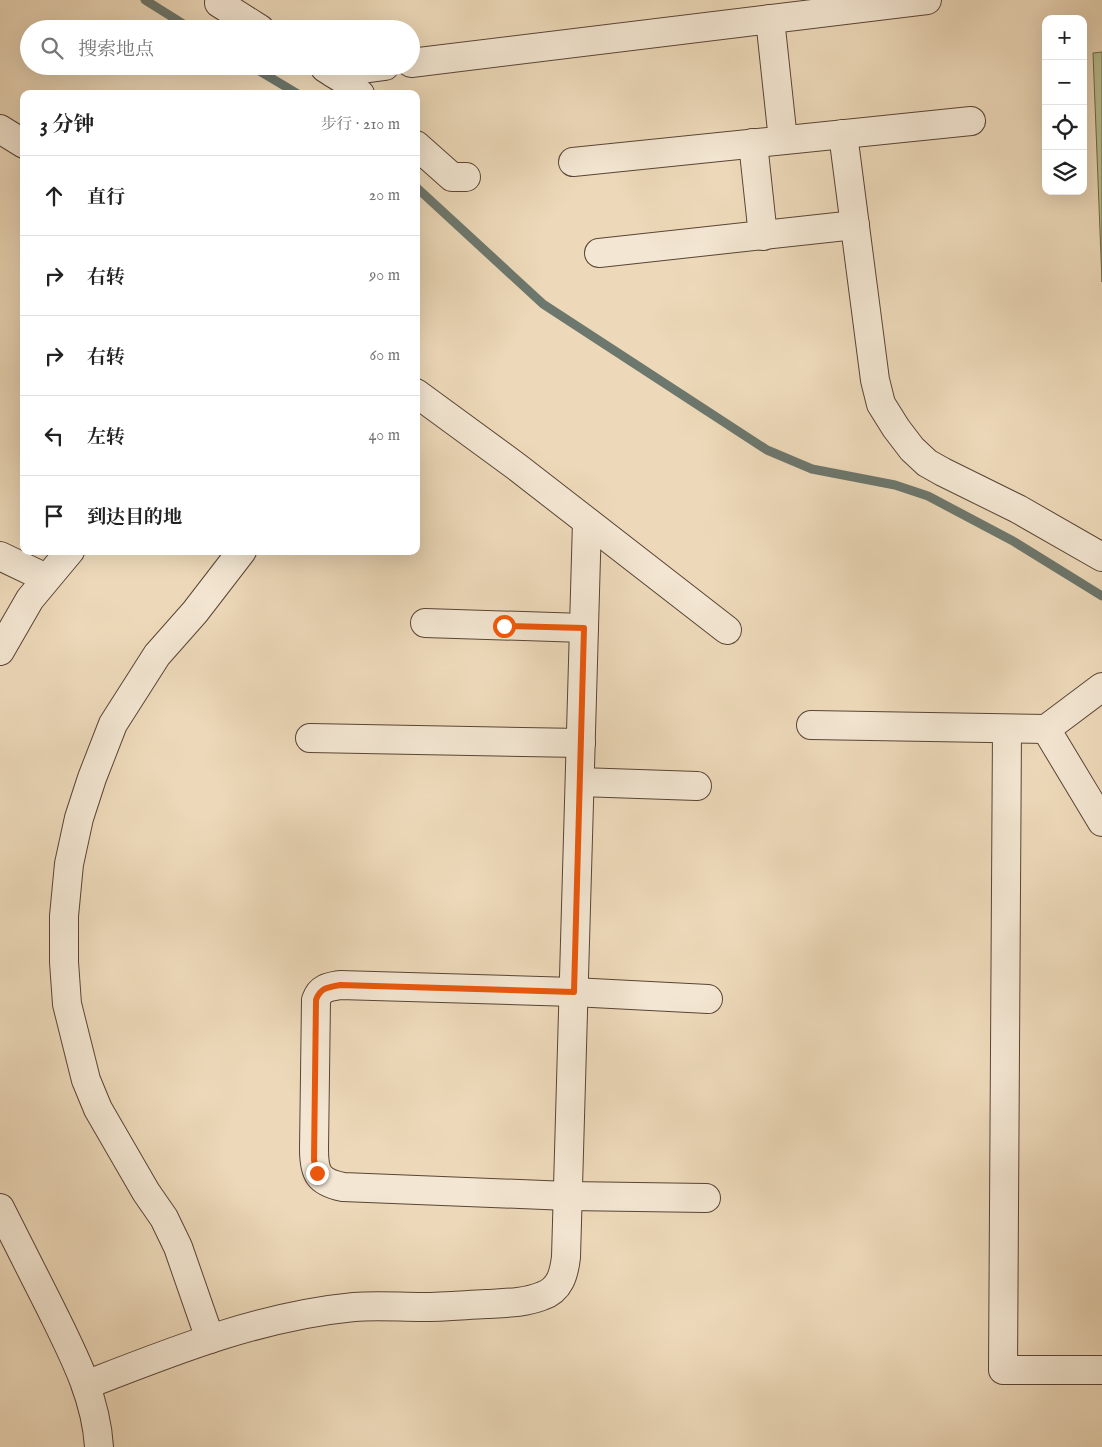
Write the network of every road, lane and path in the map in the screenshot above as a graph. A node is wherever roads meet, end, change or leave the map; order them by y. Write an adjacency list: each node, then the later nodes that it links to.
1 (927, 0): 3 (street)
2 (222, 2): 4 (street)
3 (764, 13): 5 (street); 11 (street)
4 (247, 20)
5 (420, 62)
6 (335, 75): 7 (street)
7 (355, 90)
8 (971, 121): 10 (street)
9 (0, 129): 12 (street)
10 (843, 134): 11 (street); 17 (street)
11 (784, 140): 13 (street)
12 (20, 142)
13 (753, 143): 15 (street); 18 (street)
14 (420, 148): 16 (street)
15 (574, 162)
16 (466, 177)
17 (855, 225): 18 (street); 25 (street)
18 (763, 236): 19 (street)
19 (599, 253)
20 (420, 396): 21 (street)
21 (588, 522): 28 (street); 29 (street)
22 (66, 555): 26 (street)
23 (239, 555): 45 (street)
24 (0, 556): 26 (street)
25 (1102, 557)
26 (46, 578): 30 (street)
27 (425, 623): 28 (street)
28 (584, 628): 36 (street)
29 (728, 630)
30 (0, 651)
31 (1102, 687): 34 (street)
32 (811, 725): 33 (street)
33 (1007, 729): 34 (street); 46 (street)
34 (1046, 729): 39 (street)
35 (310, 738): 36 (street)
36 (581, 743): 37 (street)
37 (580, 782): 38 (street); 40 (street)
38 (697, 786)
39 (1102, 822)
40 (574, 992): 41 (street); 42 (street); 42 (street)
41 (708, 999)
42 (568, 1196): 43 (street); 45 (street)
43 (706, 1198)
44 (0, 1208): 47 (street)
45 (210, 1338): 47 (street)
46 (1102, 1370)
47 (86, 1385): 48 (street)
48 (99, 1447)

